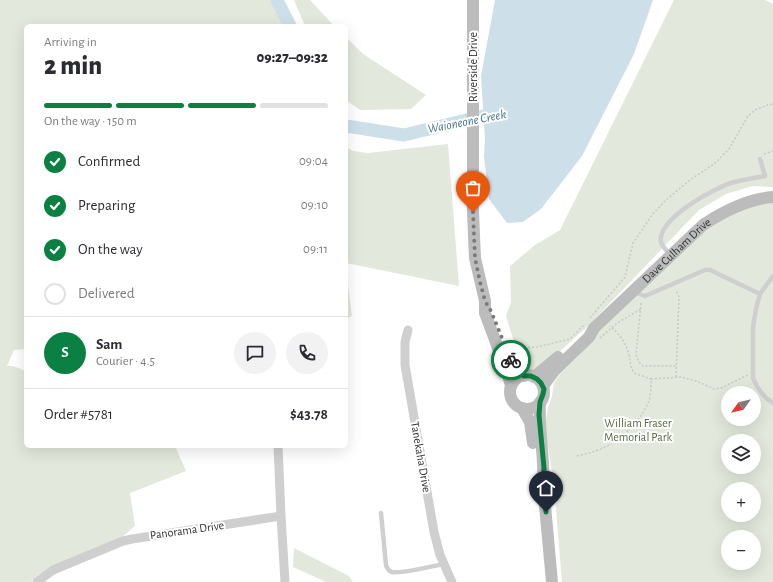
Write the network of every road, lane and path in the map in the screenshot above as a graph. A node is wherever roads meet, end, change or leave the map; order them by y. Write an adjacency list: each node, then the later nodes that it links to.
1 (473, 0): 11 (main road, Riverside Drive)
2 (773, 104): 14 (path)
3 (773, 151): 4 (path)
4 (760, 159): 6 (lane)
5 (773, 198): 6 (main road, Dave Culham Drive)
6 (670, 255): 9 (main road, Dave Culham Drive)
7 (773, 276): 10 (lane)
8 (674, 283): 9 (lane); 10 (lane); 19 (path)
9 (633, 291): 14 (main road, Dave Culham Drive)
10 (760, 294): 20 (lane)
11 (485, 301): 21 (main road, Riverside Drive); 24 (main road, Riverside Drive)
12 (642, 303): 13 (path)
13 (641, 310): 14 (path); 19 (path)
14 (597, 323): 16 (path); 16 (main road, Dave Culham Drive); 17 (path); 23 (path); 25 (main road, Dave Culham Drive)
15 (408, 330): 34 (street, Tanekaha Drive)
16 (571, 340): 18 (path); 21 (main road, Dave Culham Drive)
17 (596, 343)
18 (514, 349)
19 (677, 366): 22 (path)
20 (753, 373): 22 (path); 27 (lane)
21 (529, 376): 24 (main road); 25 (main road)
22 (676, 377): 23 (path)
23 (651, 379): 30 (path)
24 (511, 386): 28 (main road)
25 (543, 386): 26 (main road)
26 (540, 402): 28 (main road); 31 (main road)
27 (773, 403)
28 (522, 408): 31 (main road)
29 (278, 448): 33 (street)
30 (577, 456)
31 (543, 484): 38 (main road)
32 (381, 513): 34 (lane)
33 (281, 516): 35 (street, Panorama Drive); 36 (street)
34 (444, 564): 37 (street, Tanekaha Drive)
35 (37, 582)
36 (285, 582)
37 (452, 582)
38 (552, 582)

